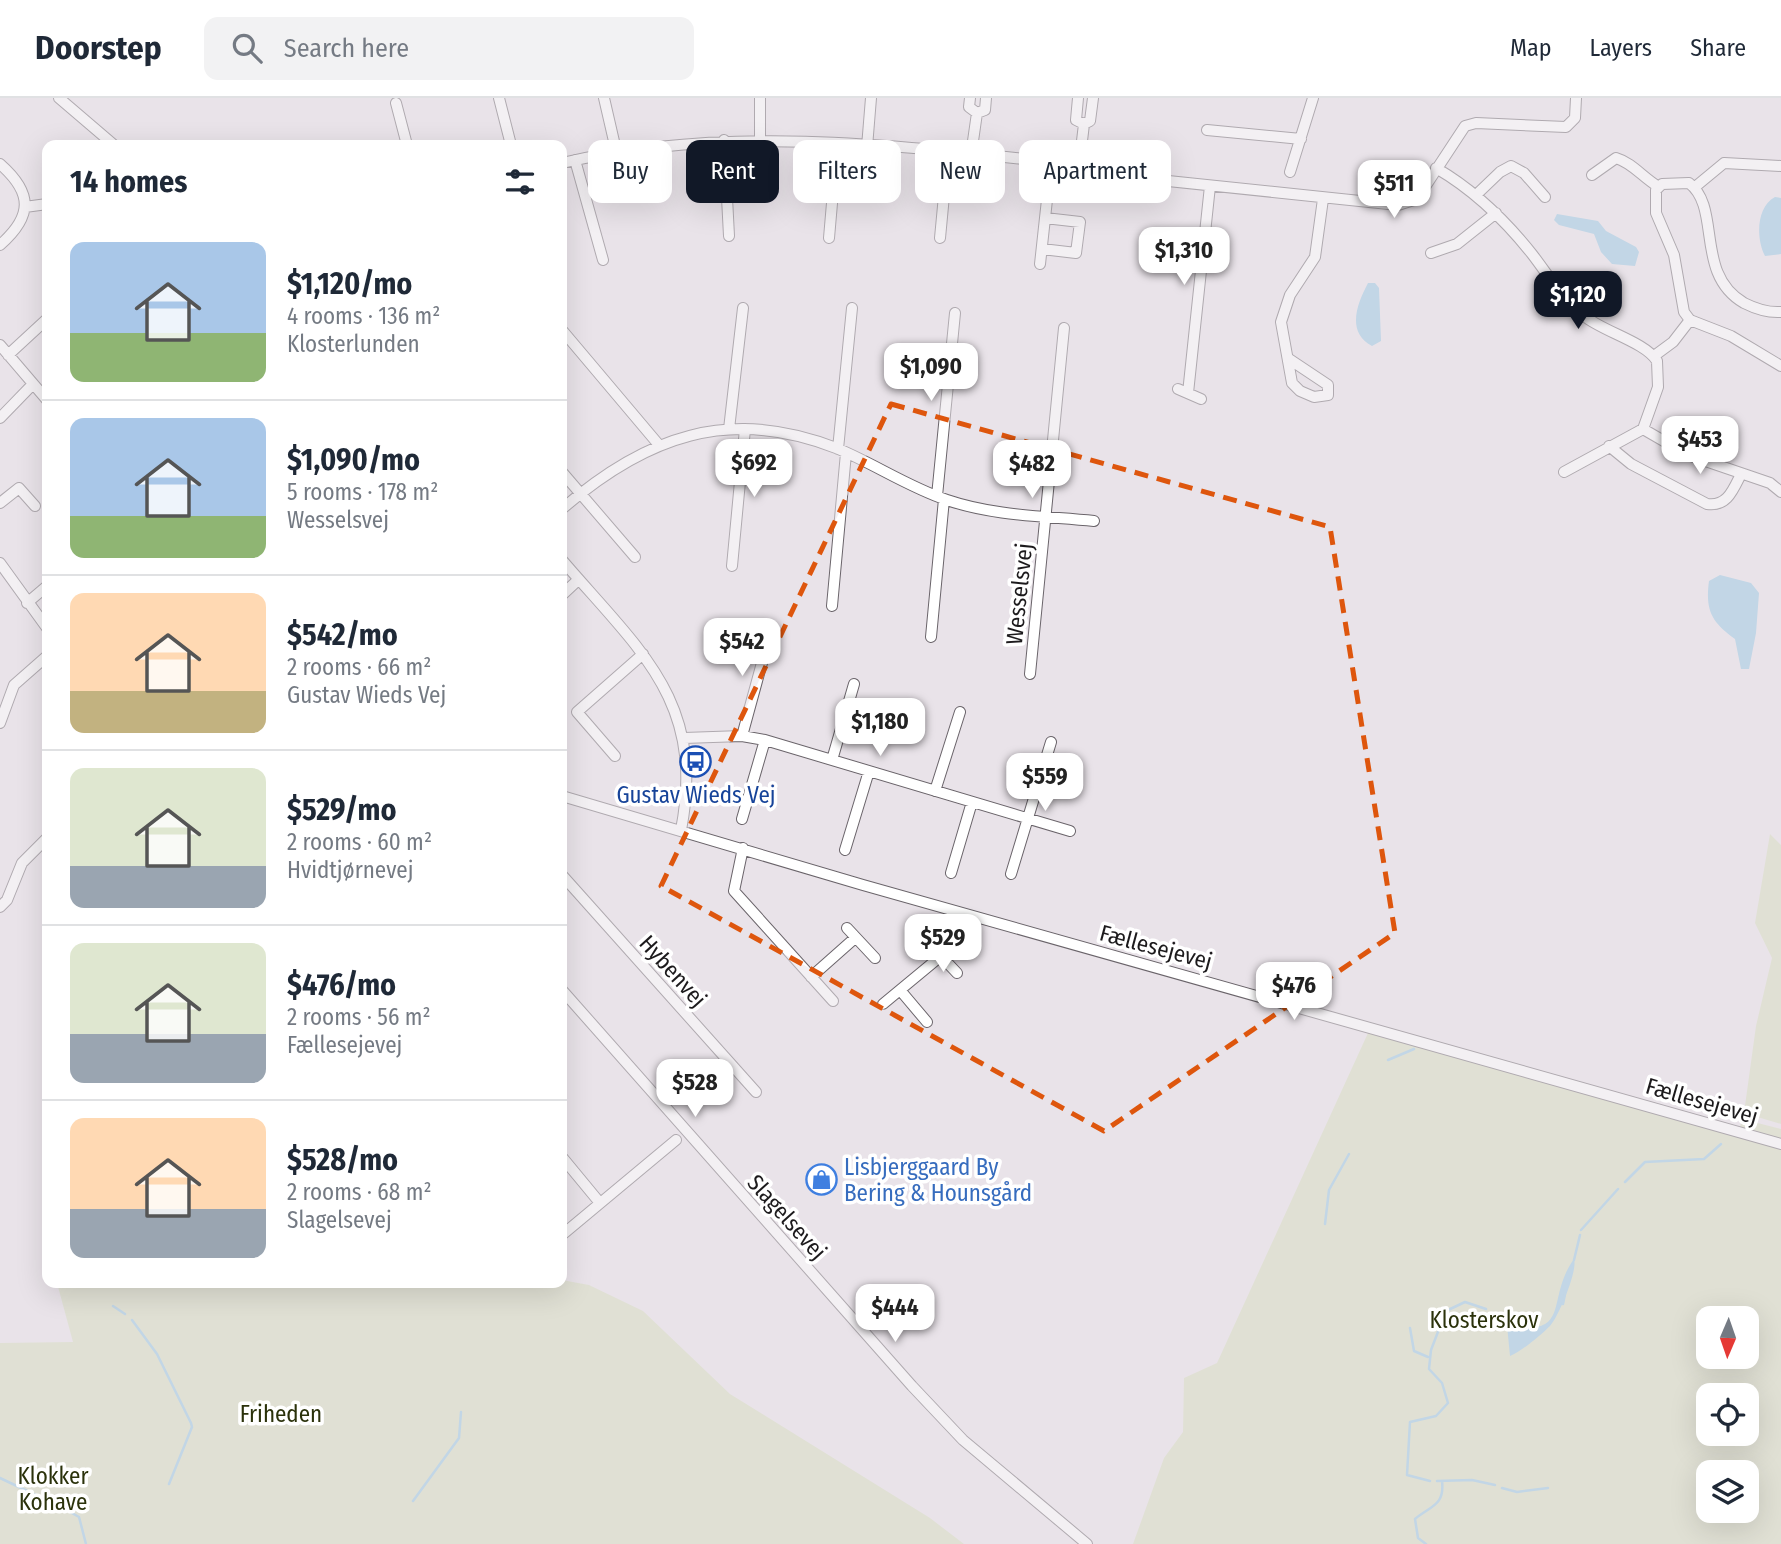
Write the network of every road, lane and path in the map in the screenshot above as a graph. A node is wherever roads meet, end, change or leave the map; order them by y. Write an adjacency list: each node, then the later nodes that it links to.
1 (59, 98): 17 (street)
2 (499, 98): 19 (street)
3 (604, 98): 20 (street)
4 (760, 98): 21 (street)
5 (871, 98): 22 (street)
6 (970, 98): 13 (street)
7 (986, 98): 13 (street)
8 (1078, 98): 14 (street)
9 (1093, 98): 14 (street)
10 (1313, 98): 16 (street)
11 (1576, 98): 30 (street)
12 (396, 103): 18 (street)
13 (977, 113): 23 (street)
14 (1084, 124): 24 (street)
15 (1207, 130): 16 (street)
16 (1301, 139): 31 (street)
17 (108, 140)
18 (406, 140)
19 (510, 140)
20 (614, 140)
21 (760, 140)
22 (868, 140)
23 (973, 140)
24 (1082, 140)
25 (588, 157): 26 (street)
26 (575, 160): 27 (street); 54 (street)
27 (567, 162)
28 (0, 164): 45 (street)
29 (1781, 166): 36 (street)
30 (1436, 168): 37 (street); 39 (street)
31 (1290, 172)
32 (1592, 175): 35 (street)
33 (1171, 182): 34 (street)
34 (1210, 186): 39 (street); 71 (street)
35 (1659, 187): 36 (street); 60 (street)
36 (1695, 187): 58 (street)
37 (1476, 195): 38 (street); 46 (street)
38 (1545, 197)
39 (1323, 199): 67 (street)
40 (727, 203): 48 (street)
41 (832, 203): 49 (street)
42 (943, 203): 50 (street)
43 (1047, 203): 47 (street)
44 (42, 205): 45 (street)
45 (25, 207): 51 (street)
46 (1496, 213): 53 (street); 66 (street)
47 (1045, 218): 52 (street); 52 (street)
48 (729, 236)
49 (829, 238)
50 (940, 238)
51 (0, 245)
52 (1042, 249): 55 (street)
53 (1431, 253)
54 (603, 260)
55 (1040, 264)
56 (852, 308): 78 (street)
57 (743, 309): 73 (street)
58 (1781, 312)
59 (955, 313): 84 (street)
60 (1690, 320): 66 (street); 68 (street)
61 (42, 324): 65 (street)
62 (1064, 328): 88 (street, Wesselsvej)
63 (567, 336): 76 (street)
64 (0, 345): 65 (street)
65 (8, 355): 69 (street)
66 (1654, 356): 75 (street)
67 (1289, 359): 67 (street)
68 (1781, 366)
69 (33, 384): 70 (street); 72 (street)
70 (42, 394)
71 (1201, 399)
72 (0, 418)
73 (729, 429): 74 (street, Wesselsvej); 76 (street, Wesselsvej)
74 (745, 429): 78 (street, Wesselsvej); 93 (street)
75 (1643, 429): 77 (street); 80 (street)
76 (659, 445): 83 (street, Wesselsvej)
77 (1609, 446): 79 (street); 80 (street)
78 (842, 451): 84 (street, Wesselsvej); 98 (street)
79 (1564, 472)
80 (1741, 474): 82 (street)
81 (567, 478): 83 (street)
82 (1781, 490)
83 (580, 493): 86 (street, Wesselsvej); 90 (street)
84 (940, 497): 88 (street, Wesselsvej); 101 (street)
85 (0, 503): 87 (street)
86 (567, 505)
87 (35, 506)
88 (1046, 517): 89 (street, Wesselsvej); 104 (street, Wesselsvej)
89 (1094, 521)
90 (635, 556)
91 (0, 563): 97 (street)
92 (567, 566): 94 (street)
93 (732, 566)
94 (578, 579): 96 (street); 102 (street)
95 (42, 590): 97 (street)
96 (567, 590)
97 (27, 603): 99 (street)
98 (832, 606)
99 (42, 622)
100 (718, 633): 108 (street)
101 (931, 637)
102 (643, 654): 109 (street); 112 (street)
103 (42, 660): 107 (street)
104 (1030, 674)
105 (854, 684): 113 (street)
106 (960, 712): 115 (street)
107 (0, 723)
108 (742, 736): 109 (street); 110 (street)
109 (684, 738): 120 (street)
110 (765, 740): 113 (street); 119 (street)
111 (1051, 742): 118 (street)
112 (615, 756)
113 (832, 760): 114 (street)
114 (869, 771): 115 (street); 124 (street)
115 (935, 790): 117 (street)
116 (567, 797): 120 (street, Fællesejevej)
117 (972, 802): 118 (street); 125 (street)
118 (1028, 818): 121 (street); 126 (street)
119 (742, 819)
120 (681, 831): 123 (street, Fællesejevej)
121 (1070, 831)
122 (42, 843): 128 (street)
123 (743, 848): 129 (street, Fællesejevej); 135 (street)
124 (845, 850)
125 (951, 873)
126 (1010, 874)
127 (567, 881): 141 (street, Hybenvej)
128 (0, 907)
129 (975, 917): 132 (street); 143 (street, Fællesejevej)
130 (847, 928): 131 (street)
131 (856, 938): 133 (street); 135 (street)
132 (941, 956): 134 (street); 136 (street)
133 (875, 958)
134 (957, 973)
135 (811, 977): 138 (street)
136 (900, 990): 139 (street); 140 (street)
137 (567, 996): 147 (street, Slagelsevej)
138 (833, 1001)
139 (883, 1004)
140 (927, 1022)
141 (756, 1092)
142 (676, 1140): 145 (street)
143 (1781, 1144)
144 (567, 1163): 145 (street)
145 (600, 1203): 146 (street)
146 (567, 1231)
147 (1087, 1544)

